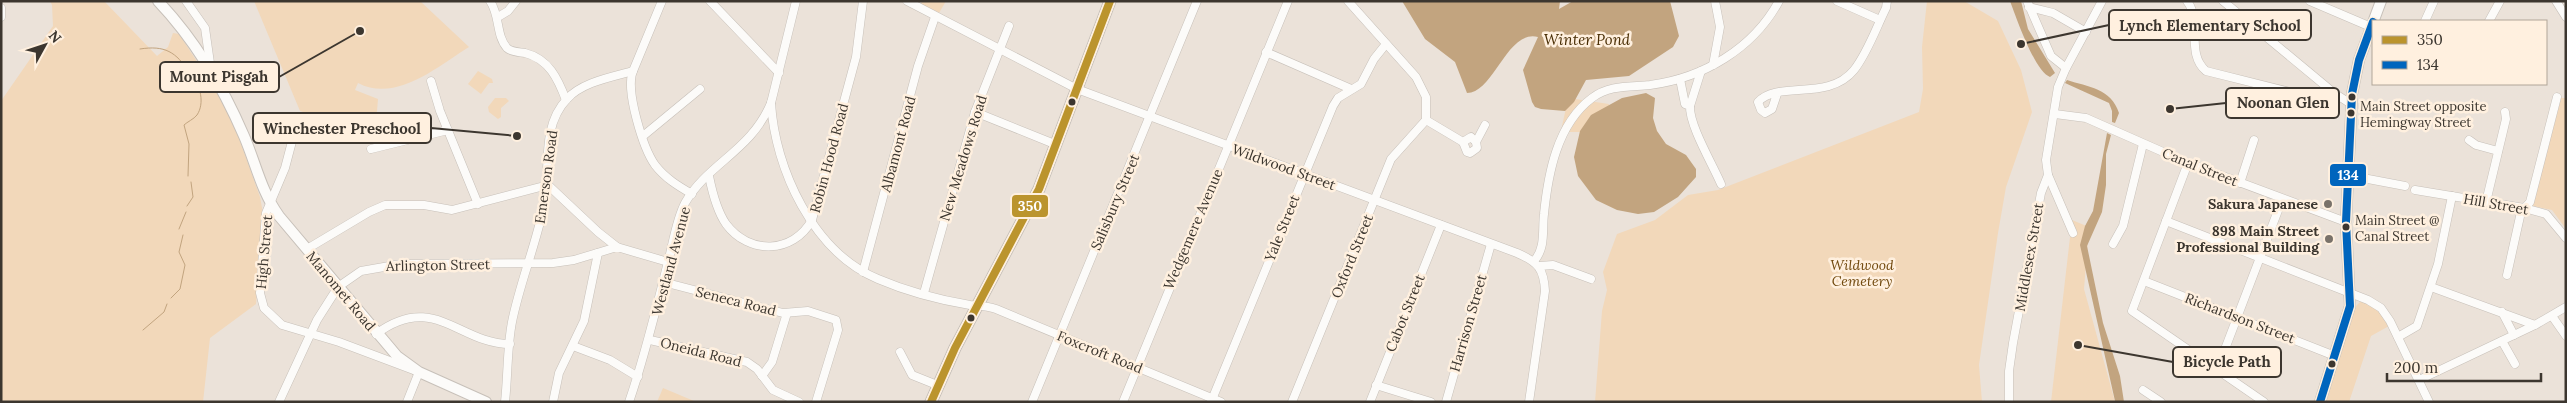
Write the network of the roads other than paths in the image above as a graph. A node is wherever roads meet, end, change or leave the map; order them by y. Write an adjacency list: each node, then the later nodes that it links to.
1 (158, 1): 47 (main road)
2 (186, 1): 47 (street, High Street)
3 (490, 1): 29 (street)
4 (516, 1): 29 (street)
5 (662, 1): 45 (street)
6 (710, 1): 48 (street)
7 (796, 1): 48 (street, Westland Avenue)
8 (863, 1): 97 (street, Robin Hood Road)
9 (907, 1): 30 (street, Wildwood Street)
10 (1110, 1): 52 (highway)
11 (1197, 1): 64 (street, Salisbury Street)
12 (1288, 1): 42 (street, Wedgemere Avenue)
13 (1348, 1): 40 (street)
14 (1715, 1): 43 (street)
15 (1779, 1): 43 (street)
16 (1837, 1): 32 (street)
17 (1887, 1): 32 (street)
18 (2102, 1): 38 (street, Middlesex Street)
19 (2223, 1): 54 (street)
20 (2310, 1): 37 (street)
21 (2382, 1): 33 (main road)
22 (2434, 1): 34 (street)
23 (2500, 1): 35 (street)
24 (2556, 1): 31 (street)
25 (2190, 2): 54 (street)
26 (2028, 4): 38 (street); 44 (street)
27 (1, 8): 28 (street)
28 (1, 17)
29 (498, 17): 57 (street)
30 (936, 17): 41 (street, Wildwood Street); 112 (street, Albamont Road)
31 (2566, 17)
32 (1880, 20): 55 (street)
33 (2374, 20)
34 (2425, 20)
35 (2490, 20)
36 (1009, 26): 41 (street, New Meadows Road)
37 (2371, 27): 39 (main road)
38 (2086, 32): 44 (street, Middlesex Street)
39 (2369, 42): 59 (main road)
40 (1386, 44): 53 (street, Yale Street); 65 (street)
41 (998, 49): 52 (street, Wildwood Street); 61 (street, New Meadows Road)
42 (1266, 52): 53 (street); 76 (street, Wedgemere Avenue)
43 (1713, 65): 46 (street)
44 (2066, 68): 63 (street, Middlesex Street)
45 (633, 70): 57 (street); 69 (street)
46 (1701, 71): 49 (street); 60 (street)
47 (211, 72): 93 (main road, High Street)
48 (778, 73): 58 (street, Westland Avenue)
49 (1680, 79): 60 (street); 110 (street)
50 (431, 81): 67 (street)
51 (700, 89): 69 (street)
52 (1077, 89): 64 (street, Wildwood Street); 75 (highway)
53 (1351, 89): 80 (street, Yale Street)
54 (2334, 93): 59 (street)
55 (1777, 94)
56 (2557, 97): 96 (street)
57 (566, 100): 86 (street, Emerson Road)
58 (772, 103): 82 (street, Westland Avenue); 97 (street, Foxcroft Road)
59 (2351, 104): 83 (main road)
60 (1690, 106): 84 (street)
61 (974, 112): 75 (street); 119 (street, New Meadows Road)
62 (2505, 112): 78 (street)
63 (2055, 114): 74 (street, Canal Street); 81 (street, Middlesex Street)
64 (1150, 117): 76 (street, Wildwood Street); 131 (street, Salisbury Street)
65 (1426, 120): 72 (street); 91 (street, Oxford Street)
66 (1485, 125): 73 (street)
67 (448, 130): 77 (street); 95 (street)
68 (294, 134): 93 (street)
69 (643, 136): 89 (street)
70 (2254, 140): 85 (street)
71 (2469, 140): 78 (street)
72 (1463, 142): 73 (street); 73 (street)
73 (1476, 142)
74 (2143, 144): 79 (street, Canal Street); 104 (street)
75 (1057, 145): 121 (highway)
76 (1228, 146): 80 (street, Wildwood Street); 141 (street, Wedgemere Avenue)
77 (371, 149)
78 (2498, 151): 94 (street)
79 (2188, 163): 85 (street, Canal Street); 98 (street)
80 (1304, 174): 91 (street, Wildwood Street); 150 (street, Yale Street)
81 (2048, 175): 101 (street); 168 (street, Middlesex Street)
82 (709, 176): 89 (street, Westland Avenue); 97 (street, Robin Hood Road)
83 (2348, 176): 87 (street); 99 (main road)
84 (1722, 184)
85 (2240, 184): 92 (street, Canal Street)
86 (548, 185): 95 (street); 105 (street); 111 (street, Emerson Road)
87 (2405, 186)
88 (2415, 190): 90 (street, Hill Street)
89 (692, 194): 109 (street, Westland Avenue)
90 (2452, 196): 94 (street, Hill Street); 118 (street)
91 (1375, 200): 100 (street, Wildwood Street); 163 (street, Oxford Street)
92 (2282, 200): 99 (street, Canal Street); 108 (street)
93 (269, 202): 106 (main road, Manomet Road); 128 (street, High Street)
94 (2486, 202): 96 (street, Hill Street)
95 (478, 204): 106 (street)
96 (2524, 208): 102 (street, Hill Street); 113 (street)
97 (812, 220): 112 (street, Foxcroft Road)
98 (2166, 222): 108 (street); 115 (street)
99 (2346, 222): 120 (main road)
100 (1441, 225): 103 (street, Wildwood Street); 148 (street, Cabot Street)
101 (2073, 233)
102 (2566, 238)
103 (1491, 244): 110 (street, Wildwood Street); 166 (street, Harrison Street)
104 (2113, 244)
105 (617, 247): 107 (street, Arlington Street); 109 (street)
106 (306, 249): 117 (main road, Manomet Road)
107 (598, 253): 111 (street, Arlington Street); 137 (street)
108 (2259, 258): 120 (street); 126 (street)
109 (668, 262): 116 (street, Westland Avenue)
110 (1537, 263): 114 (street, Wildwood Street); 167 (street)
111 (529, 264): 117 (street, Arlington Street); 136 (street, Emerson Road)
112 (864, 272): 119 (street, Foxcroft Road)
113 (2507, 275)
114 (1591, 279)
115 (2144, 281): 126 (street, Richardson Street); 142 (street)
116 (663, 282): 124 (street, Seneca Road); 134 (street, Westland Avenue)
117 (338, 287): 128 (street, Arlington Street); 129 (main road, Manomet Road)
118 (2431, 287): 123 (street); 133 (street)
119 (924, 293): 121 (street, Foxcroft Road)
120 (2351, 294): 133 (street); 139 (main road)
121 (978, 305): 131 (street, Foxcroft Road); 147 (highway)
122 (2566, 307): 125 (street)
123 (2502, 312): 127 (street); 130 (street)
124 (788, 313): 145 (street); 158 (street, Seneca Road)
125 (2552, 316): 127 (street); 132 (street)
126 (2237, 317): 139 (street, Richardson Street); 142 (street)
127 (2535, 325): 130 (street)
128 (311, 334): 143 (street, High Street); 152 (street, Arlington Street)
129 (376, 334): 136 (street); 143 (main road, Manomet Road)
130 (2514, 335): 135 (street)
131 (1060, 336): 141 (street, Foxcroft Road); 160 (street, Salisbury Street)
132 (2566, 336)
133 (2398, 337): 146 (street)
134 (650, 340): 144 (street, Westland Avenue); 145 (street, Oneida Road)
135 (2502, 341): 140 (street); 146 (street)
136 (510, 344): 154 (street, Emerson Road)
137 (573, 346): 144 (street); 155 (street)
138 (900, 352): 147 (street)
139 (2336, 356): 171 (main road)
140 (2515, 364)
141 (1138, 366): 150 (street, Foxcroft Road); 161 (street, Wedgemere Avenue)
142 (2217, 370): 170 (street)
143 (419, 372): 151 (main road, High Street); 153 (street)
144 (638, 376): 156 (street, Westland Avenue)
145 (762, 376): 157 (street, Oneida Road)
146 (2419, 380): 172 (street)
147 (938, 385): 159 (highway)
148 (1376, 385): 164 (street, Cabot Street); 165 (street)
149 (2143, 390): 169 (street)
150 (1212, 400): 162 (street, Foxcroft Road)
151 (481, 401)
152 (279, 402)
153 (407, 402)
154 (505, 402)
155 (554, 402)
156 (629, 402)
157 (799, 402)
158 (816, 402)
159 (931, 402)
160 (1032, 402)
161 (1123, 402)
162 (1221, 402)
163 (1292, 402)
164 (1370, 402)
165 (1431, 402)
166 (1446, 402)
167 (1529, 402)
168 (2009, 402)
169 (2161, 402)
170 (2264, 402)
171 (2320, 402)
172 (2429, 402)

